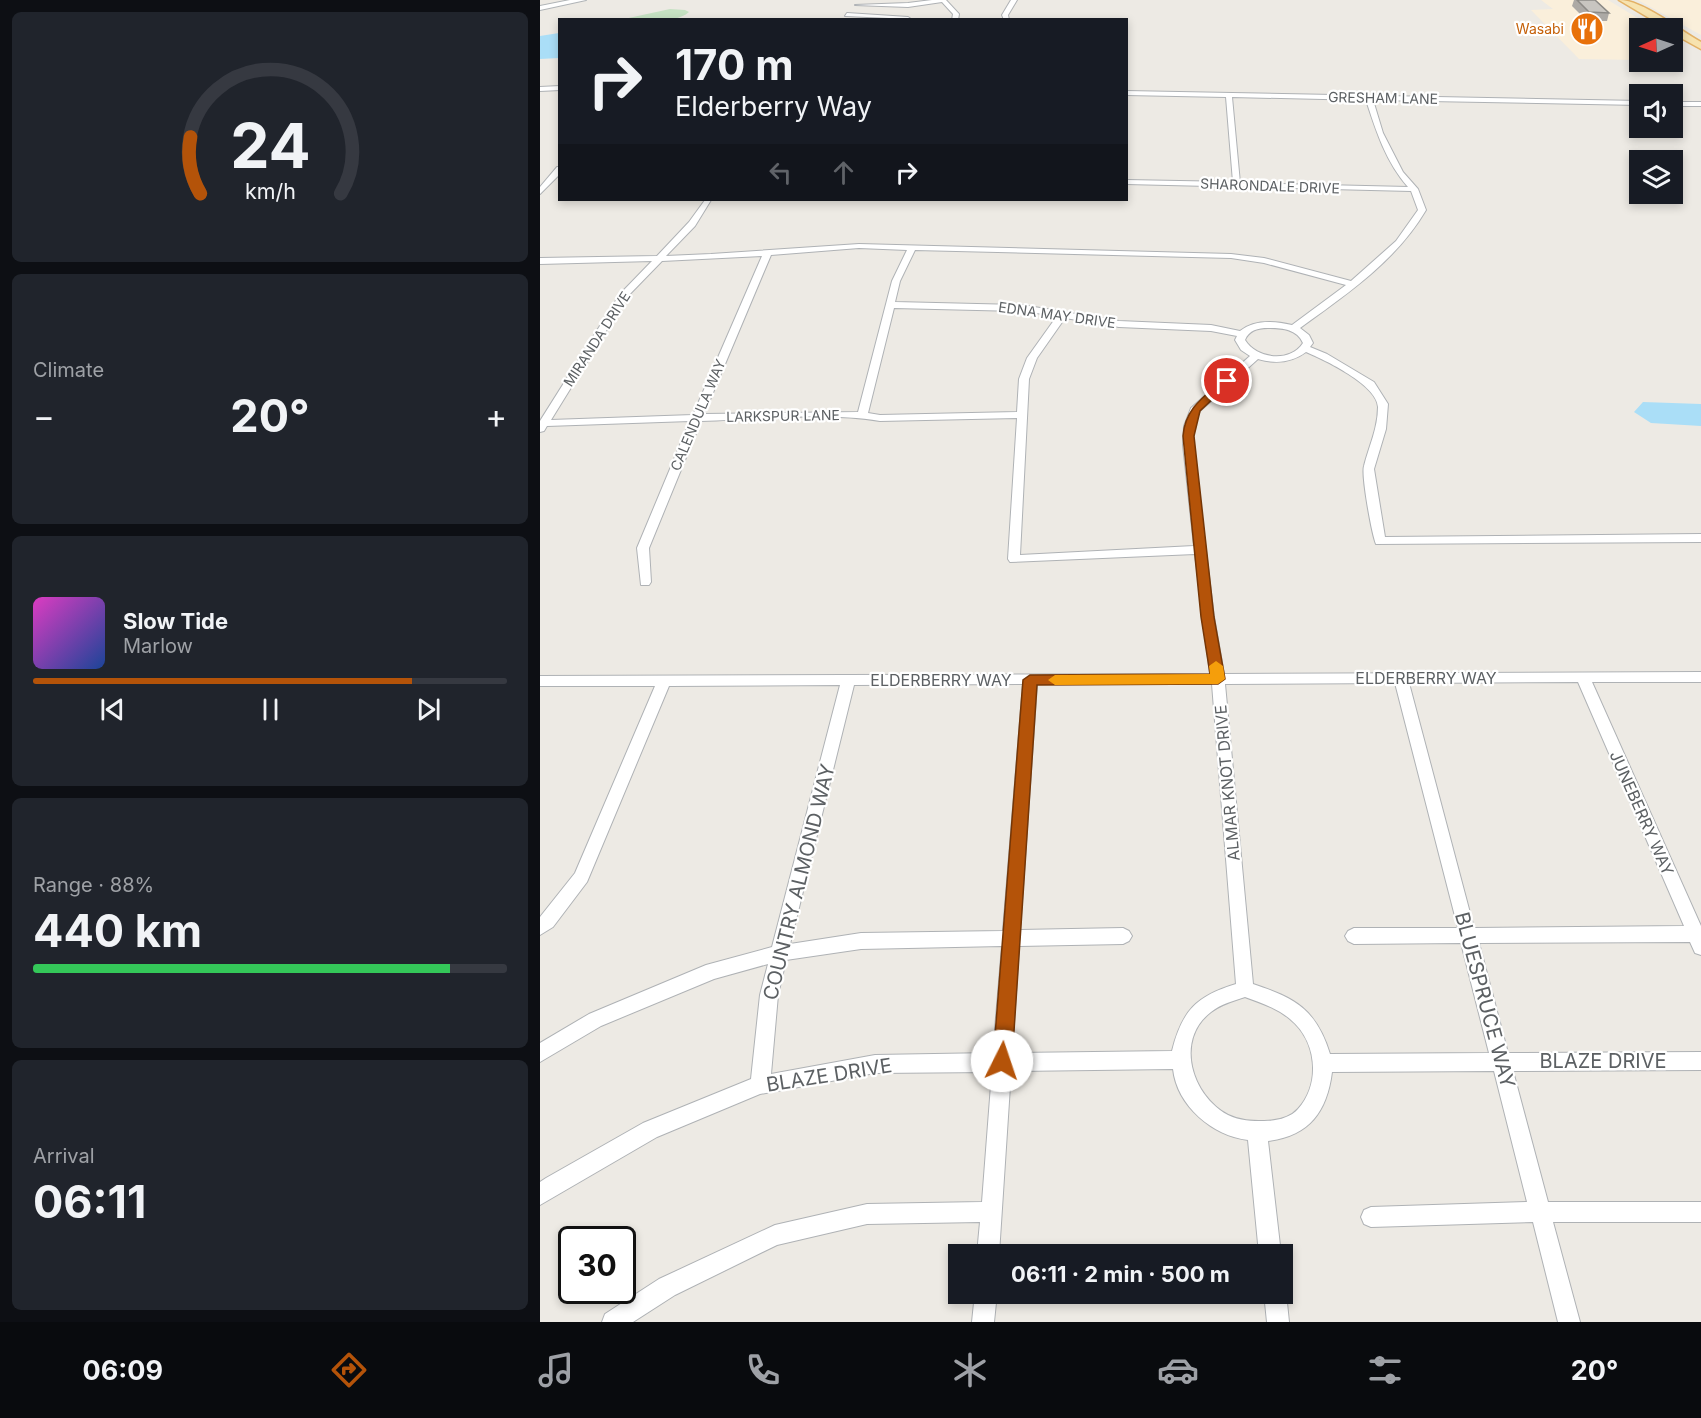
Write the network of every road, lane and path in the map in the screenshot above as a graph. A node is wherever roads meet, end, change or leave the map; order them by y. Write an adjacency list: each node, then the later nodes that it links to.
1 (582, 0): 7 (street)
2 (849, 0): 6 (street)
3 (943, 0): 6 (street); 10 (street)
4 (1014, 0): 11 (street)
5 (1623, 0): 12 (main road)
6 (858, 5): 8 (street)
7 (540, 8)
8 (845, 17): 9 (street)
9 (865, 18)
10 (955, 18)
11 (1006, 18)
12 (1653, 18)
13 (1683, 35): 14 (main road)
14 (1701, 46)
15 (558, 88): 16 (street)
16 (540, 89)
17 (1128, 93): 18 (street, GRESHAM LANE)
18 (1229, 95): 19 (street, GRESHAM LANE); 25 (street)
19 (1369, 98): 20 (street, GRESHAM LANE); 26 (street)
20 (1629, 103)
21 (1683, 104): 22 (street)
22 (1701, 104)
23 (558, 171): 27 (street)
24 (1128, 182): 25 (street, SHARONDALE DRIVE)
25 (1237, 185): 26 (street, SHARONDALE DRIVE)
26 (1414, 189): 33 (street)
27 (540, 192)
28 (707, 201): 31 (street, MIRANDA DRIVE)
29 (912, 247): 30 (street); 33 (street); 34 (street)
30 (768, 252): 31 (street); 42 (street, CALENDULA WAY)
31 (659, 259): 32 (street); 43 (street, MIRANDA DRIVE)
32 (540, 261)
33 (1351, 284): 36 (street)
34 (890, 305): 35 (street, EDNA MAY DRIVE); 40 (street)
35 (1062, 316): 37 (street, EDNA MAY DRIVE); 41 (street)
36 (1293, 328): 37 (street); 38 (street)
37 (1242, 334): 39 (street)
38 (1306, 349): 39 (street); 44 (street)
39 (1256, 355): 45 (street, ALMAR KNOT DRIVE)
40 (862, 415): 41 (street, LARKSPUR LANE); 42 (street, LARKSPUR LANE)
41 (1022, 415): 45 (street)
42 (697, 418): 43 (street, LARKSPUR LANE); 46 (street, CALENDULA WAY)
43 (542, 426)
44 (1701, 537)
45 (1200, 550): 49 (street, ALMAR KNOT DRIVE)
46 (645, 582)
47 (1701, 677): 48 (street, ELDERBERRY WAY)
48 (1583, 678): 50 (street, ELDERBERRY WAY); 60 (street, JUNEBERRY WAY)
49 (1218, 679): 50 (street, ELDERBERRY WAY); 51 (street, ELDERBERRY WAY); 62 (street, ALMAR KNOT DRIVE)
50 (1401, 679): 58 (street, BLUESPRUCE WAY)
51 (1030, 680): 54 (street, ELDERBERRY WAY); 59 (street)
52 (540, 681): 53 (street, ELDERBERRY WAY)
53 (664, 681): 54 (street, ELDERBERRY WAY); 55 (street)
54 (848, 681): 61 (street, COUNTRY ALMOND WAY)
55 (540, 927)
56 (1123, 936): 59 (street)
57 (1354, 936): 58 (street)
58 (1468, 936): 60 (street); 67 (street, BLUESPRUCE WAY)
59 (1011, 937): 61 (street); 65 (street)
60 (1699, 939)
61 (780, 953): 63 (street); 69 (street, COUNTRY ALMOND WAY)
62 (1245, 989): 64 (street); 68 (street)
63 (540, 1053)
64 (1179, 1060): 65 (street, BLAZE DRIVE); 70 (street)
65 (1002, 1061): 69 (street, BLAZE DRIVE); 72 (street)
66 (1701, 1061): 67 (street, BLAZE DRIVE)
67 (1501, 1062): 68 (street, BLAZE DRIVE); 73 (street, BLUESPRUCE WAY)
68 (1325, 1063): 70 (street)
69 (760, 1085): 71 (street, BLAZE DRIVE)
70 (1257, 1132): 77 (street)
71 (540, 1195)
72 (991, 1212): 76 (street); 80 (street)
73 (1540, 1212): 74 (street); 75 (street); 83 (street, BLUESPRUCE WAY)
74 (1701, 1212)
75 (1371, 1217)
76 (989, 1244)
77 (1269, 1244)
78 (985, 1304): 81 (street)
79 (1276, 1304): 82 (street)
80 (614, 1322)
81 (983, 1322)
82 (1278, 1322)
83 (1569, 1322)

